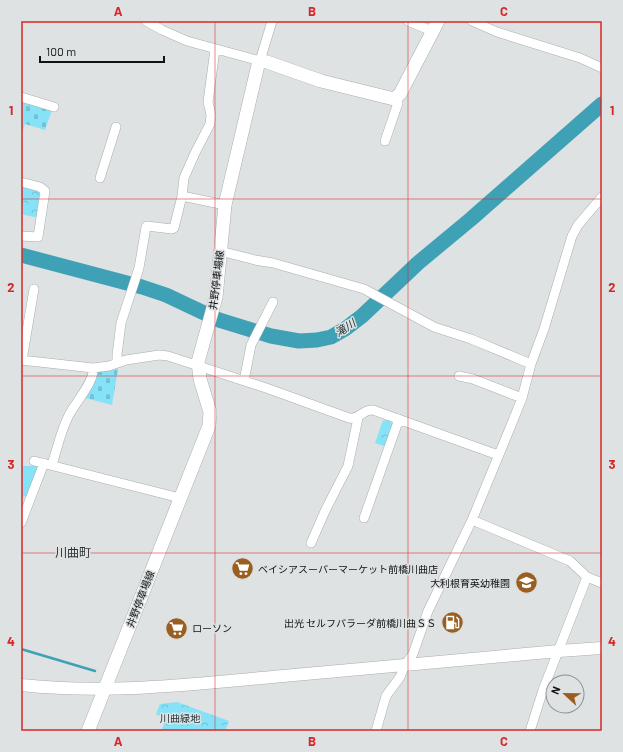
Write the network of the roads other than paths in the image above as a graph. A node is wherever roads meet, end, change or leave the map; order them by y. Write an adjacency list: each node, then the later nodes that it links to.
1 (146, 21): 6 (street)
2 (272, 21): 7 (street)
3 (408, 21): 5 (street)
4 (472, 21): 8 (street)
5 (435, 26): 10 (main road)
6 (215, 49): 7 (street); 16 (street)
7 (260, 61): 10 (main road); 18 (main road, 井野停車場線)
8 (602, 68)
9 (21, 97): 11 (street)
10 (397, 98): 13 (street)
11 (54, 107)
12 (116, 127): 14 (street)
13 (385, 141)
14 (100, 178)
15 (21, 182): 19 (street)
16 (182, 196): 18 (street); 24 (street)
17 (602, 197): 25 (street)
18 (225, 205): 20 (main road, 井野停車場線)
19 (21, 236)
20 (220, 251): 25 (street); 26 (main road, 井野停車場線)
21 (34, 289): 23 (street)
22 (273, 302): 29 (street)
23 (22, 360): 27 (street)
24 (117, 363): 26 (street); 27 (street)
25 (531, 364): 30 (street)
26 (198, 366): 29 (street); 36 (main road, 井野停車場線)
27 (93, 368): 35 (street)
28 (459, 376): 30 (street)
29 (244, 381): 31 (street)
30 (522, 398): 33 (street)
31 (358, 418): 32 (street); 40 (street)
32 (400, 419): 33 (street); 37 (street)
33 (498, 455): 38 (street)
34 (34, 461): 35 (street)
35 (48, 464): 36 (street); 39 (street)
36 (180, 498): 47 (main road, 井野停車場線)
37 (364, 518)
38 (472, 520): 41 (street); 45 (street)
39 (21, 523)
40 (311, 543)
41 (587, 577): 42 (street); 44 (street)
42 (602, 582)
43 (602, 648): 44 (street)
44 (558, 651): 45 (street); 50 (street)
45 (405, 665): 47 (street); 49 (street)
46 (21, 684): 47 (street)
47 (105, 688): 48 (main road, 井野停車場線)
48 (88, 731)
49 (376, 731)
50 (530, 731)

